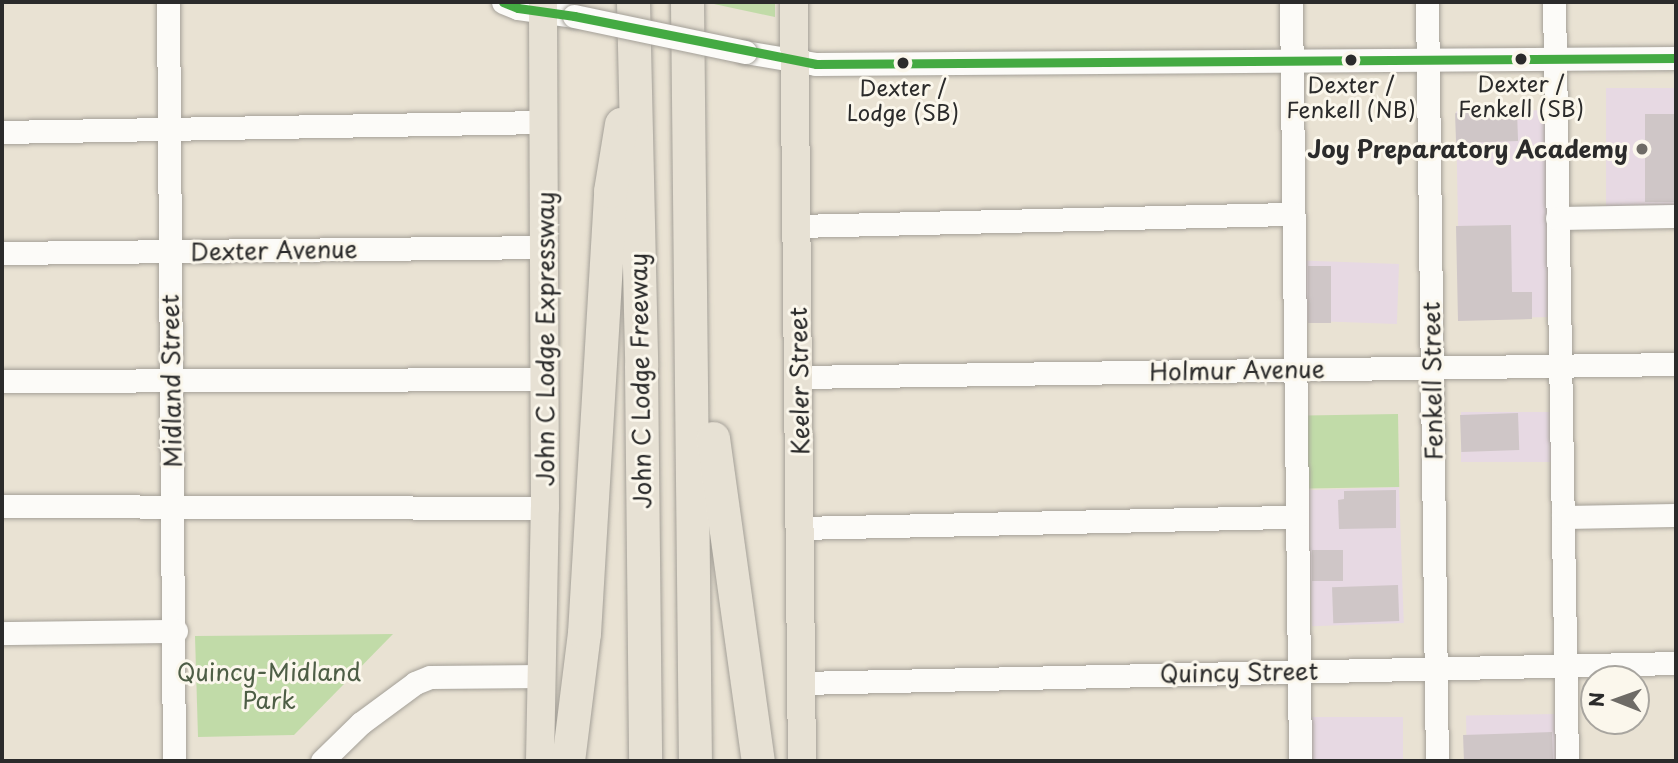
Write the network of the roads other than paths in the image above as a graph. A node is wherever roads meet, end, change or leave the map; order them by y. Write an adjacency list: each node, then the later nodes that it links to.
1 (168, 2): 17 (street, Midland Street)
2 (503, 2): 9 (street)
3 (633, 2): 14 (highway, John C Lodge Freeway)
4 (687, 2): 24 (highway)
5 (794, 2): 15 (main road, Keeler Street)
6 (1291, 2): 11 (street)
7 (1427, 2): 12 (street, Fenkell Street)
8 (1554, 2): 13 (street)
9 (543, 7): 15 (street, bridge); 16 (main road, John C Lodge Expressway)
10 (1676, 58): 13 (street)
11 (1292, 59): 12 (street); 15 (street); 19 (street)
12 (1427, 59): 13 (street); 29 (street, Fenkell Street)
13 (1555, 59): 21 (street)
14 (633, 60): 53 (highway); 54 (highway, John C Lodge Freeway)
15 (795, 60): 22 (main road, Keeler Street)
16 (544, 122): 17 (street); 23 (main road, John C Lodge Expressway)
17 (169, 130): 18 (street); 25 (street, Midland Street)
18 (2, 132)
19 (1293, 214): 22 (street); 30 (street)
20 (1676, 216): 21 (street)
21 (1558, 218): 28 (street)
22 (797, 226): 31 (main road, Keeler Street)
23 (546, 247): 25 (street, Dexter Avenue); 32 (main road, John C Lodge Expressway)
24 (691, 249): 55 (highway); 56 (highway)
25 (170, 251): 26 (street, Dexter Avenue); 33 (street, Midland Street)
26 (2, 253)
27 (1676, 364): 28 (street, Holmur Avenue)
28 (1560, 366): 29 (street, Holmur Avenue); 40 (street)
29 (1432, 367): 30 (street, Holmur Avenue); 46 (street, Fenkell Street)
30 (1294, 369): 31 (street, Holmur Avenue); 39 (street)
31 (799, 377): 41 (main road, Keeler Street)
32 (545, 379): 33 (street); 37 (main road, John C Lodge Expressway)
33 (171, 380): 34 (street); 36 (street, Midland Street)
34 (2, 381)
35 (2, 506): 36 (street)
36 (172, 506): 37 (street); 42 (street, Midland Street)
37 (545, 508): 48 (main road, John C Lodge Expressway)
38 (1676, 515): 40 (street)
39 (1296, 517): 41 (street); 47 (street)
40 (1563, 517): 45 (street)
41 (800, 527): 49 (main road, Keeler Street)
42 (174, 631): 43 (street); 50 (street, Midland Street)
43 (2, 633)
44 (1676, 663): 45 (street, Quincy Street)
45 (1565, 664): 46 (street, Quincy Street); 60 (street)
46 (1436, 667): 47 (street, Quincy Street); 59 (street, Fenkell Street)
47 (1298, 670): 49 (street, Quincy Street); 58 (street)
48 (542, 676): 51 (street); 52 (main road, John C Lodge Expressway)
49 (802, 683): 57 (main road, Keeler Street)
50 (174, 761)
51 (322, 761)
52 (540, 761)
53 (568, 761)
54 (645, 761)
55 (695, 761)
56 (758, 761)
57 (802, 761)
58 (1300, 761)
59 (1437, 761)
60 (1567, 761)

